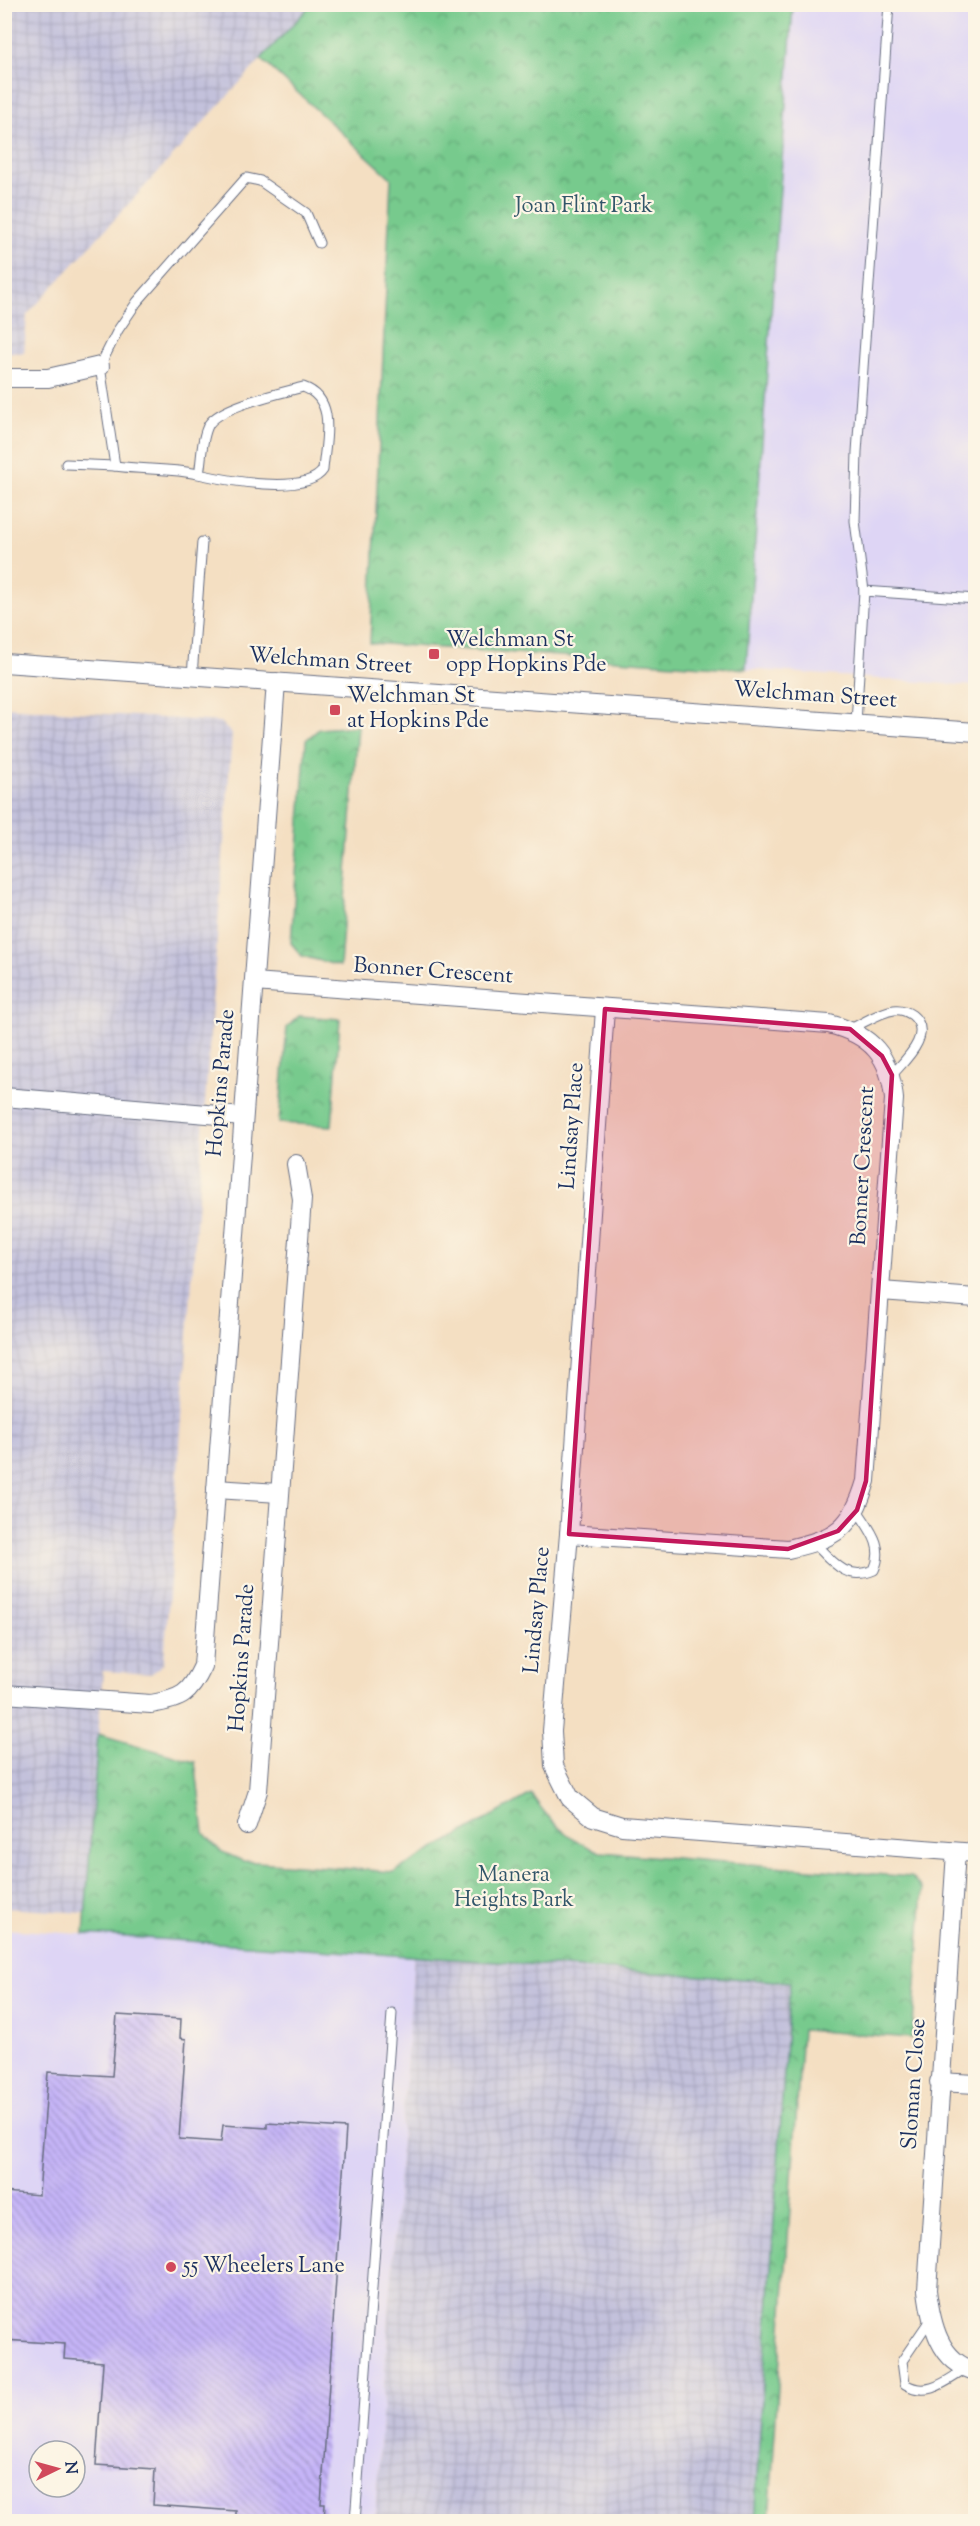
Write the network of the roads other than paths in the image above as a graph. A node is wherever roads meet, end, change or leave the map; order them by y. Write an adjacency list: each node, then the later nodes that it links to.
1 (889, 4): 9 (lane)
2 (320, 243): 3 (lane)
3 (100, 366): 4 (street); 6 (lane)
4 (4, 378)
5 (66, 464): 6 (lane)
6 (115, 466): 7 (lane)
7 (200, 474): 7 (lane)
8 (202, 542): 12 (lane)
9 (864, 591): 10 (lane); 14 (lane)
10 (975, 599)
11 (4, 663): 12 (street, Welchman Street)
12 (192, 676): 13 (street, Welchman Street)
13 (276, 682): 14 (street, Welchman Street); 16 (street, Hopkins Parade)
14 (856, 723): 15 (street, Welchman Street)
15 (975, 732)
16 (254, 982): 17 (street, Bonner Crescent); 21 (street, Hopkins Parade)
17 (605, 1009): 18 (street, Bonner Crescent); 28 (street, Lindsay Place)
18 (850, 1029): 19 (street, Bonner Crescent); 19 (lane)
19 (892, 1075): 23 (street, Bonner Crescent)
20 (4, 1097): 21 (street)
21 (243, 1117): 25 (street, Hopkins Parade)
22 (296, 1164): 26 (street, Hopkins Parade)
23 (881, 1291): 24 (street); 27 (street, Bonner Crescent)
24 (975, 1298)
25 (216, 1489): 26 (street); 30 (street, Hopkins Parade)
26 (279, 1493): 31 (street, Hopkins Parade)
27 (857, 1510): 29 (street, Bonner Crescent); 29 (lane)
28 (569, 1534): 29 (street, Bonner Crescent); 32 (street, Lindsay Place)
29 (814, 1543)
30 (4, 1694)
31 (247, 1825)
32 (956, 1852): 33 (street, Lindsay Place); 35 (street, Sloman Close)
33 (975, 1854)
34 (392, 2013): 39 (lane)
35 (939, 2082): 36 (street); 37 (street, Sloman Close)
36 (975, 2085)
37 (930, 2320): 38 (street, Sloman Close); 38 (lane, Sloman Close)
38 (971, 2370)
39 (355, 2522)

